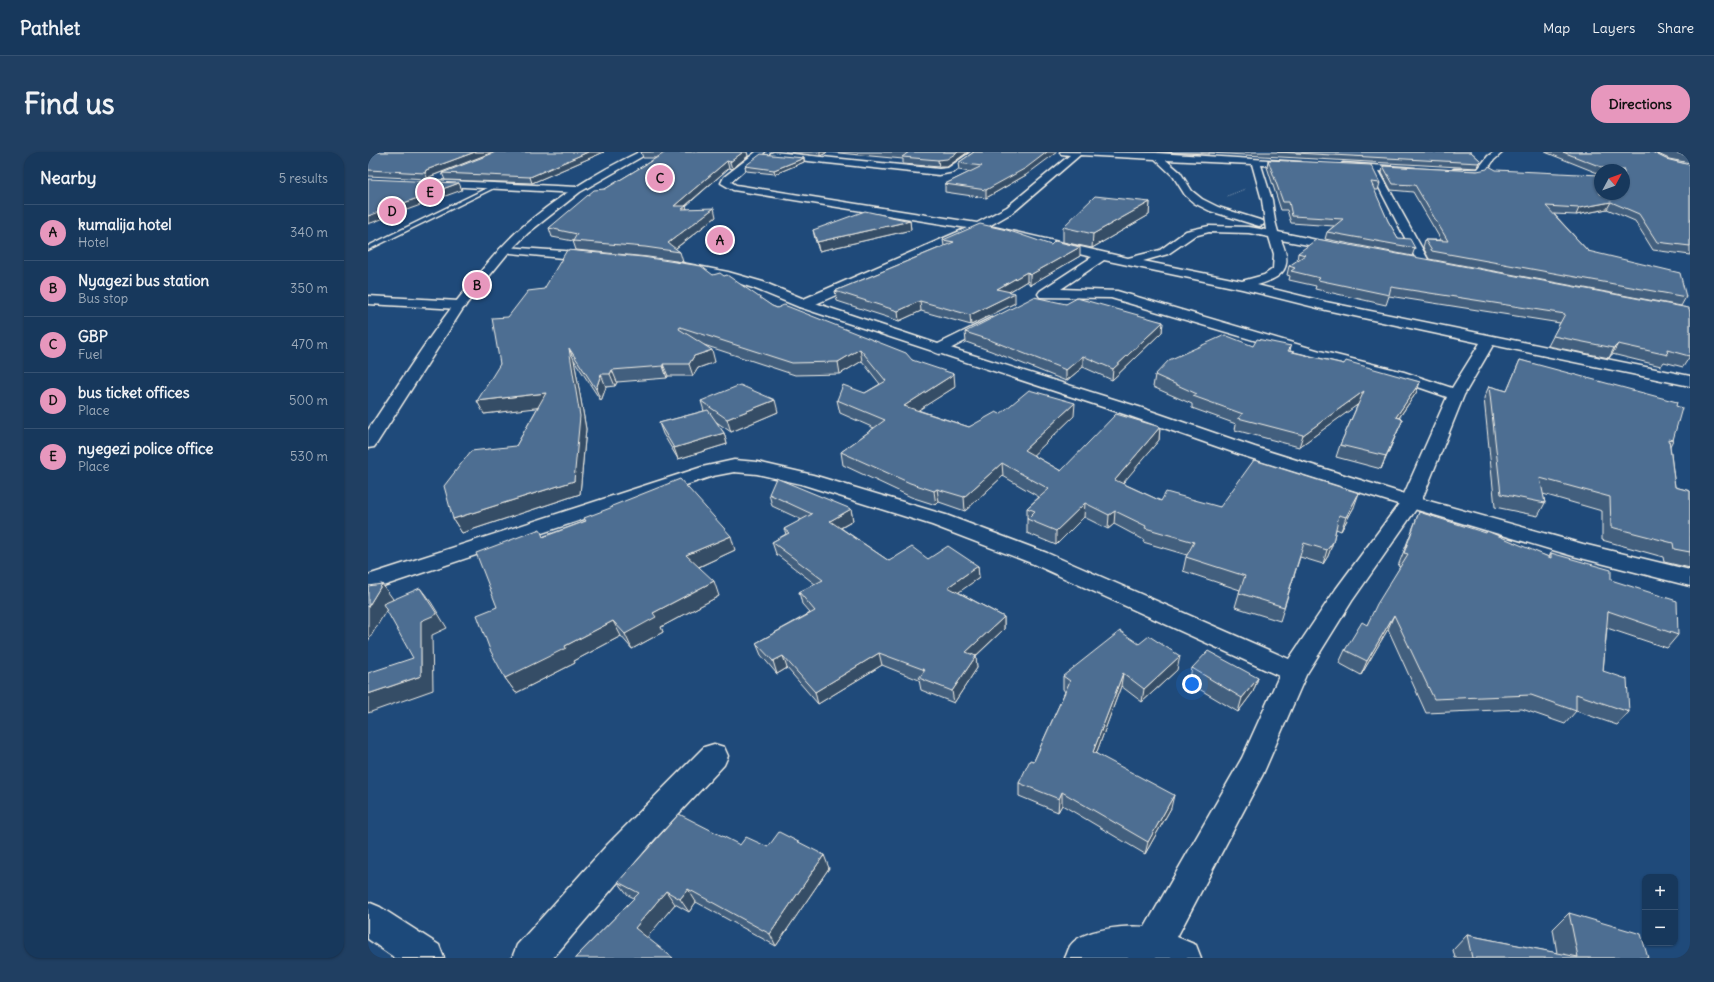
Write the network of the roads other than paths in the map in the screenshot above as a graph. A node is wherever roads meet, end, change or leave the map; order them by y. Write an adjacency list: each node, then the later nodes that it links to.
1 (646, 152): 17 (main road)
2 (742, 152): 7 (main road)
3 (977, 152): 7 (main road)
4 (1064, 152): 5 (main road)
5 (1078, 152): 8 (main road); 18 (main road)
6 (1499, 152): 14 (main road)
7 (759, 153): 18 (main road)
8 (1156, 156): 9 (main road); 19 (main road)
9 (1256, 161): 10 (main road); 19 (main road)
10 (1311, 164)
11 (1334, 166): 12 (main road)
12 (1374, 168): 13 (main road); 28 (main road)
13 (1420, 170)
14 (1444, 171)
15 (447, 174): 16 (main road)
16 (495, 186): 17 (main road); 20 (lane)
17 (577, 190): 21 (main road)
18 (979, 227): 23 (main road); 36 (main road)
19 (1273, 231): 22 (main road); 26 (main road); 31 (main road)
20 (368, 248)
21 (505, 250): 24 (main road); 37 (main road)
22 (1354, 250)
23 (1102, 256): 26 (main road); 30 (main road)
24 (608, 259)
25 (1408, 260): 28 (main road)
26 (1124, 261): 31 (main road)
27 (662, 264): 36 (main road)
28 (1424, 264): 29 (main road)
29 (1440, 266)
30 (1083, 269): 32 (main road); 33 (main road)
31 (1242, 285): 39 (main road)
32 (1048, 293): 33 (main road); 35 (main road)
33 (1112, 294): 42 (main road)
34 (368, 300): 37 (main road)
35 (1034, 300)
36 (804, 304): 40 (main road)
37 (459, 305): 43 (main road)
38 (1000, 317): 40 (main road)
39 (1488, 340): 41 (main road); 42 (main road)
40 (939, 349): 44 (main road)
41 (1690, 381)
42 (1456, 395): 44 (main road)
43 (368, 443)
44 (1411, 502): 45 (main road); 47 (main road)
45 (1690, 578)
46 (368, 583): 47 (main road)
47 (1294, 672): 50 (main road)
48 (714, 756): 52 (main road)
49 (368, 919): 51 (main road)
50 (1168, 952): 53 (main road)
51 (426, 958)
52 (530, 958)
53 (1083, 958)

